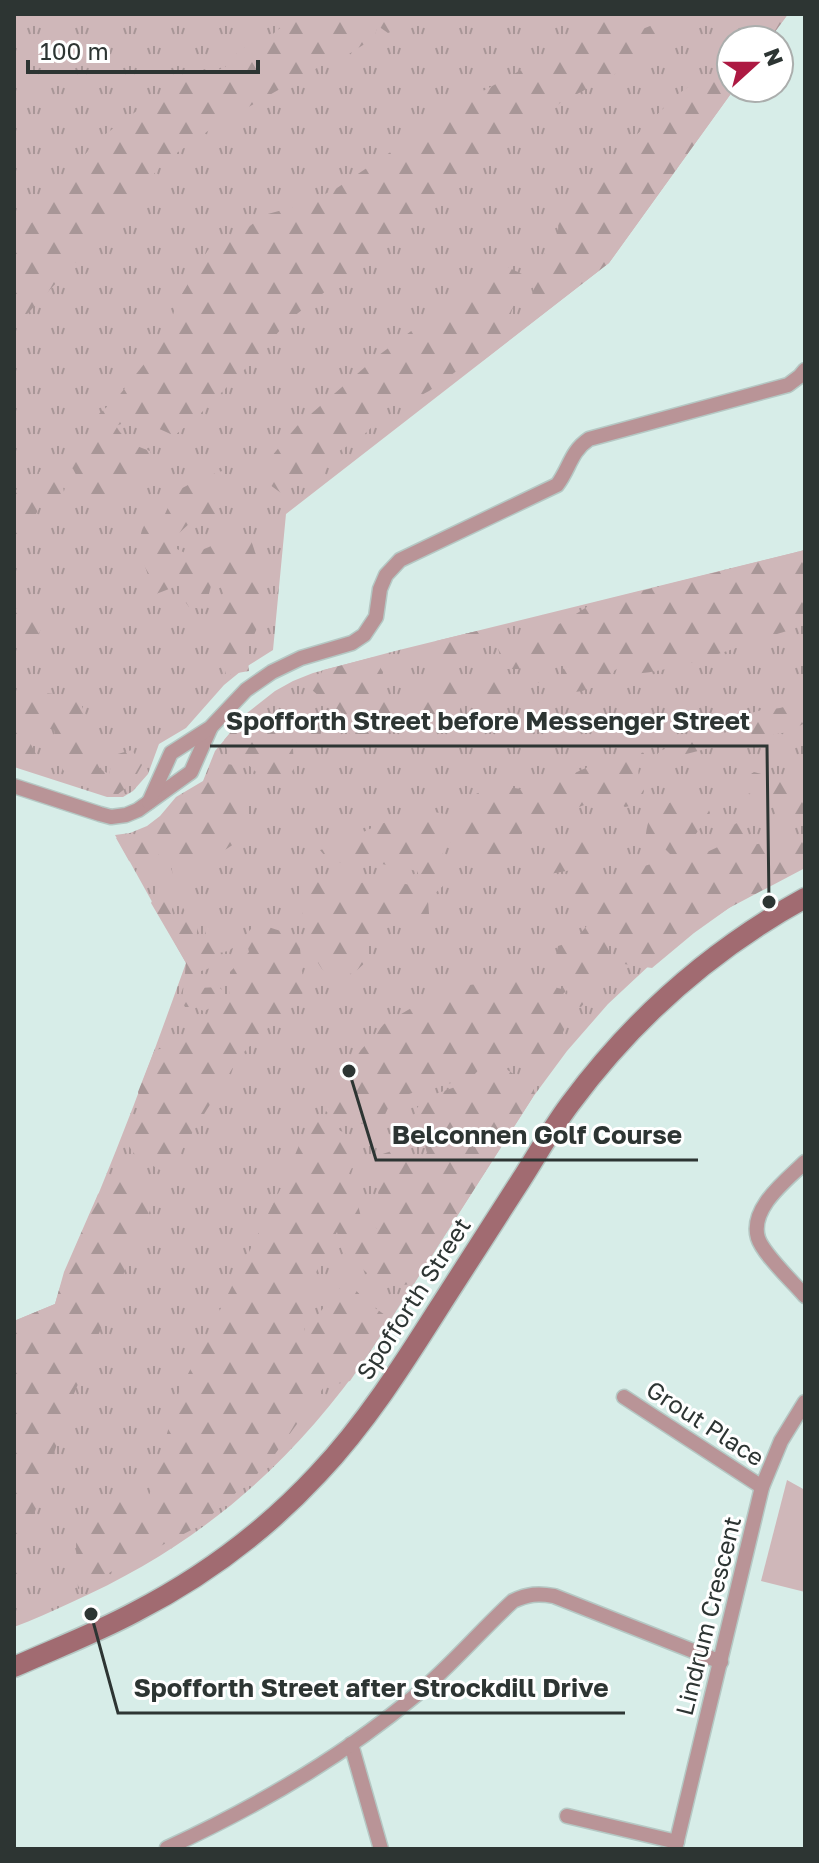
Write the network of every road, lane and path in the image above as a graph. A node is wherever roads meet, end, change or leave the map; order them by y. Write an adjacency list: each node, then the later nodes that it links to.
1 (805, 370): 2 (street)
2 (210, 728): 4 (street); 4 (street)
3 (14, 786): 4 (street)
4 (149, 802)
5 (805, 898): 12 (main road, Spofforth Street)
6 (805, 1162): 7 (street)
7 (805, 1296)
8 (624, 1397): 10 (street, Grout Place)
9 (805, 1402): 10 (street, Lindrum Crescent)
10 (762, 1487): 11 (street, Lindrum Crescent)
11 (721, 1662): 13 (street); 15 (street, Lindrum Crescent)
12 (14, 1667)
13 (351, 1744): 16 (street); 17 (street)
14 (567, 1816): 15 (street)
15 (676, 1846)
16 (167, 1848)
17 (381, 1849)

